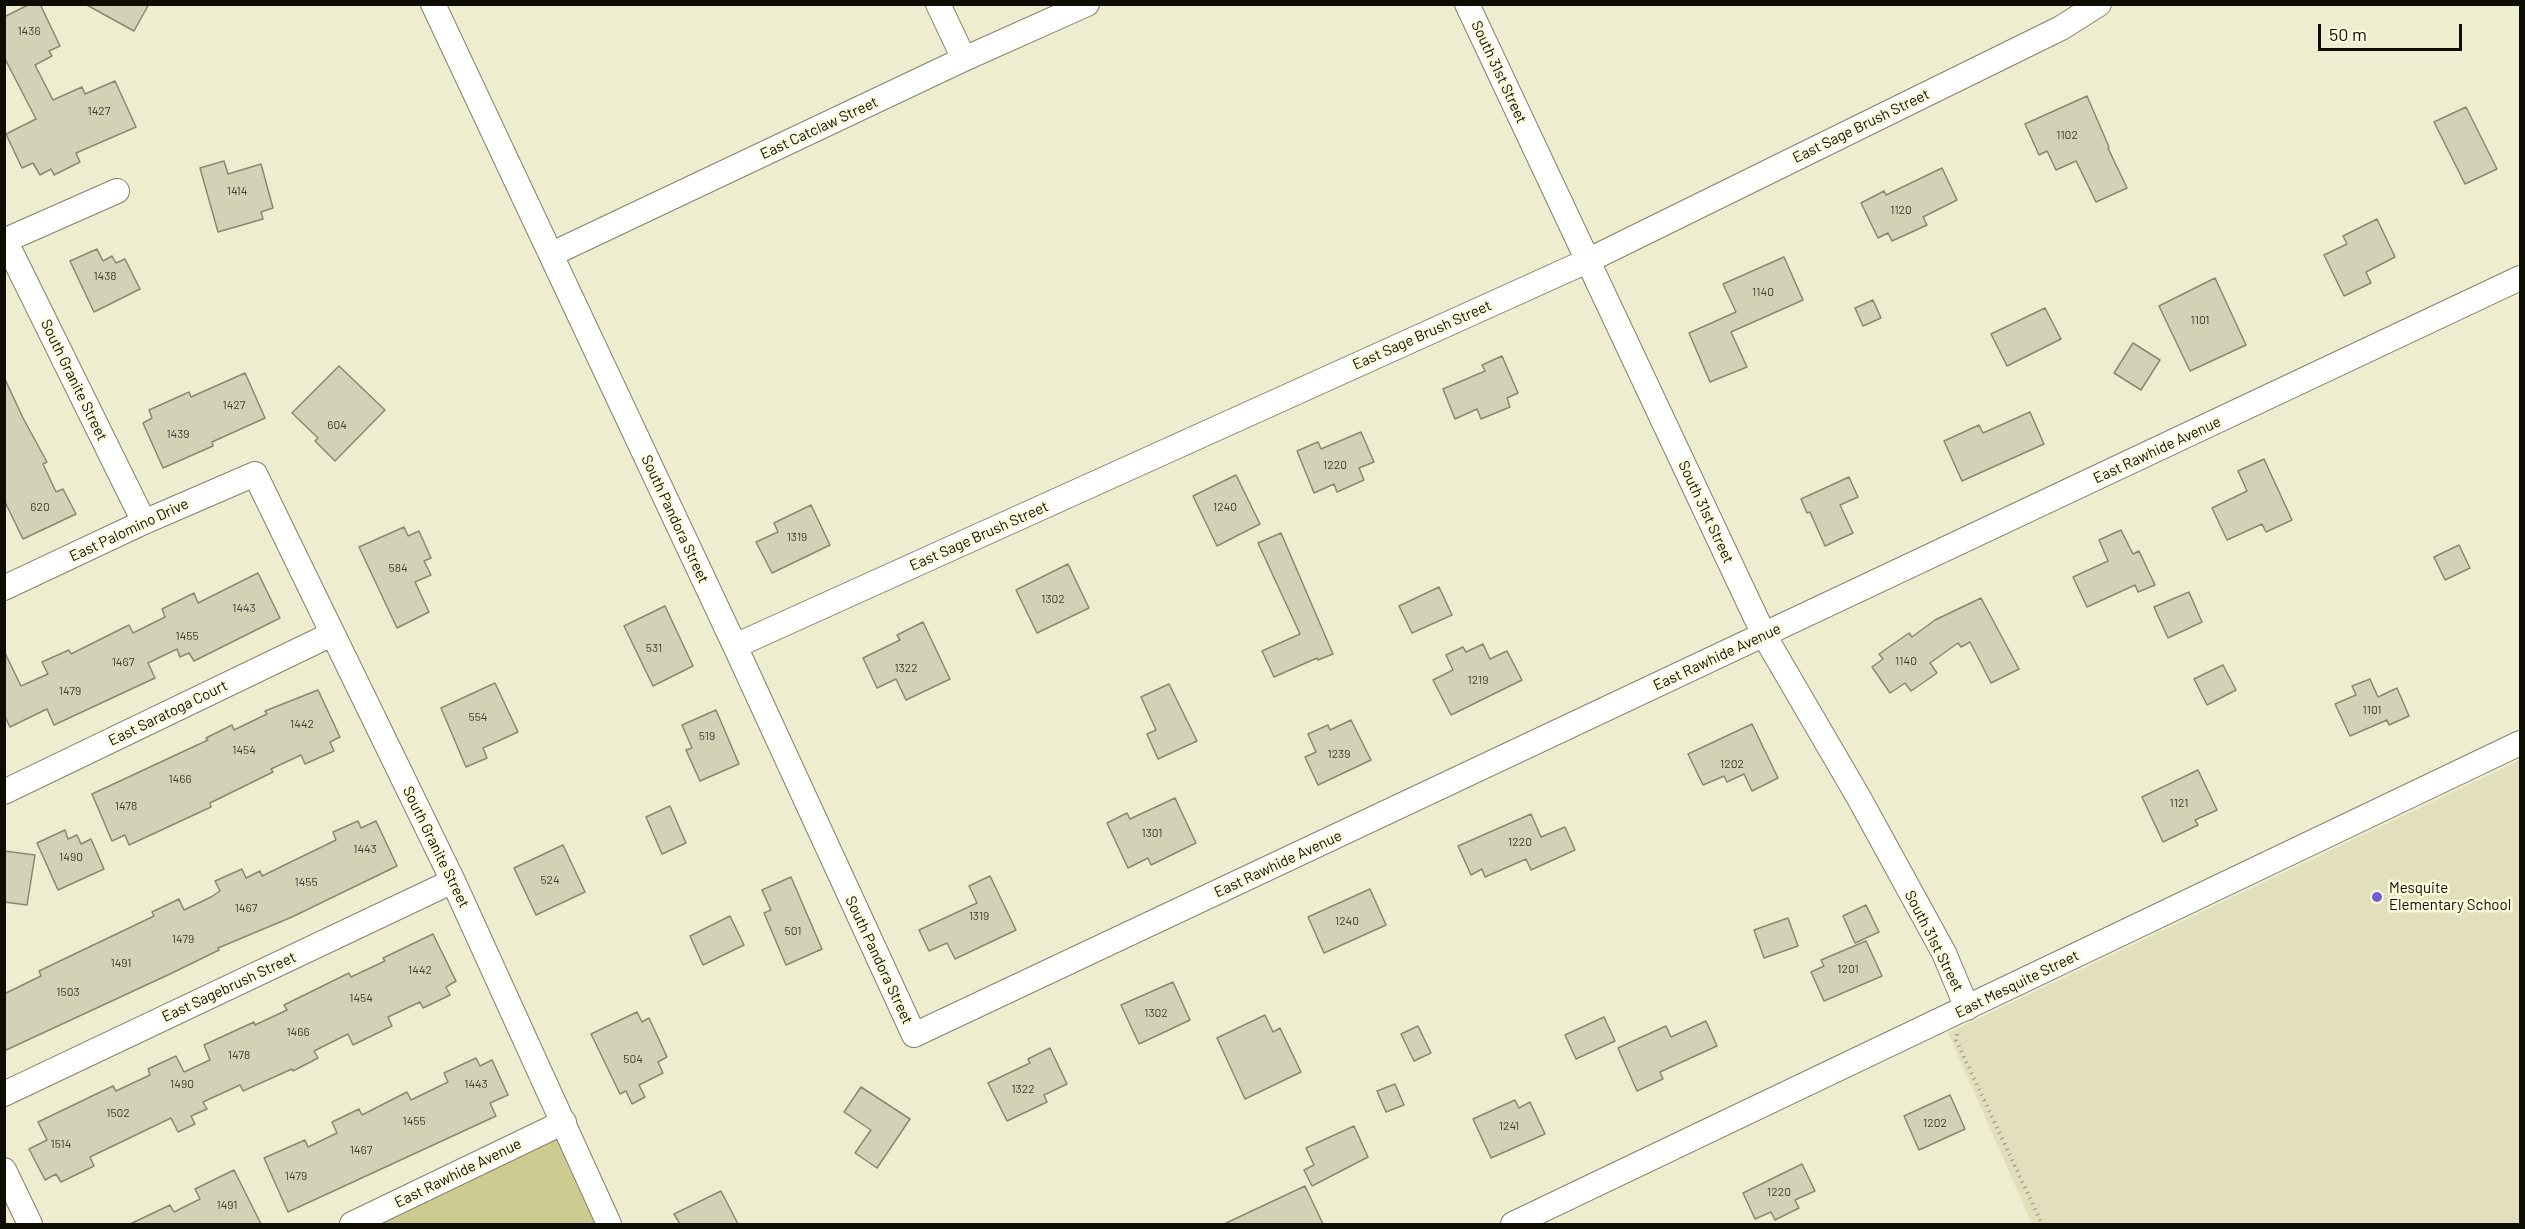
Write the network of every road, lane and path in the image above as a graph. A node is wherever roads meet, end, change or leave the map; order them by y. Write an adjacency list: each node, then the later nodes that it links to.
1 (433, 4): 9 (street, South Pandora Street)
2 (938, 4): 6 (street)
3 (1087, 4): 6 (street, East Catclaw Street)
4 (1467, 4): 10 (street, South 31st Street)
5 (2099, 4): 10 (street, East Sage Brush Street)
6 (964, 59): 9 (street, East Catclaw Street)
7 (117, 191): 8 (street)
8 (5, 239): 13 (street, South Granite Street)
9 (552, 254): 17 (street, South Pandora Street)
10 (1587, 261): 16 (street, South 31st Street); 17 (street, East Sage Brush Street)
11 (2520, 278): 16 (street, East Rawhide Avenue)
12 (255, 474): 13 (street, East Palomino Drive); 15 (street, South Granite Street)
13 (144, 522): 14 (street, East Palomino Drive)
14 (4, 588)
15 (332, 634): 19 (street, East Saratoga Court); 20 (street, South Granite Street)
16 (1764, 635): 21 (street, South 31st Street); 22 (street, East Rawhide Avenue)
17 (735, 646): 22 (street, South Pandora Street)
18 (2520, 743): 21 (street, East Mesquite Street)
19 (4, 792)
20 (453, 881): 23 (street, East Sagebrush Street); 24 (street, South Granite Street)
21 (1965, 1019): 29 (street, East Mesquite Street); 30 (path)
22 (914, 1035)
23 (4, 1094)
24 (564, 1122): 27 (street, East Rawhide Avenue); 28 (street, South Granite Street)
25 (4, 1170): 26 (street)
26 (30, 1224)
27 (352, 1224)
28 (609, 1224)
29 (1513, 1224)
30 (2042, 1224)

